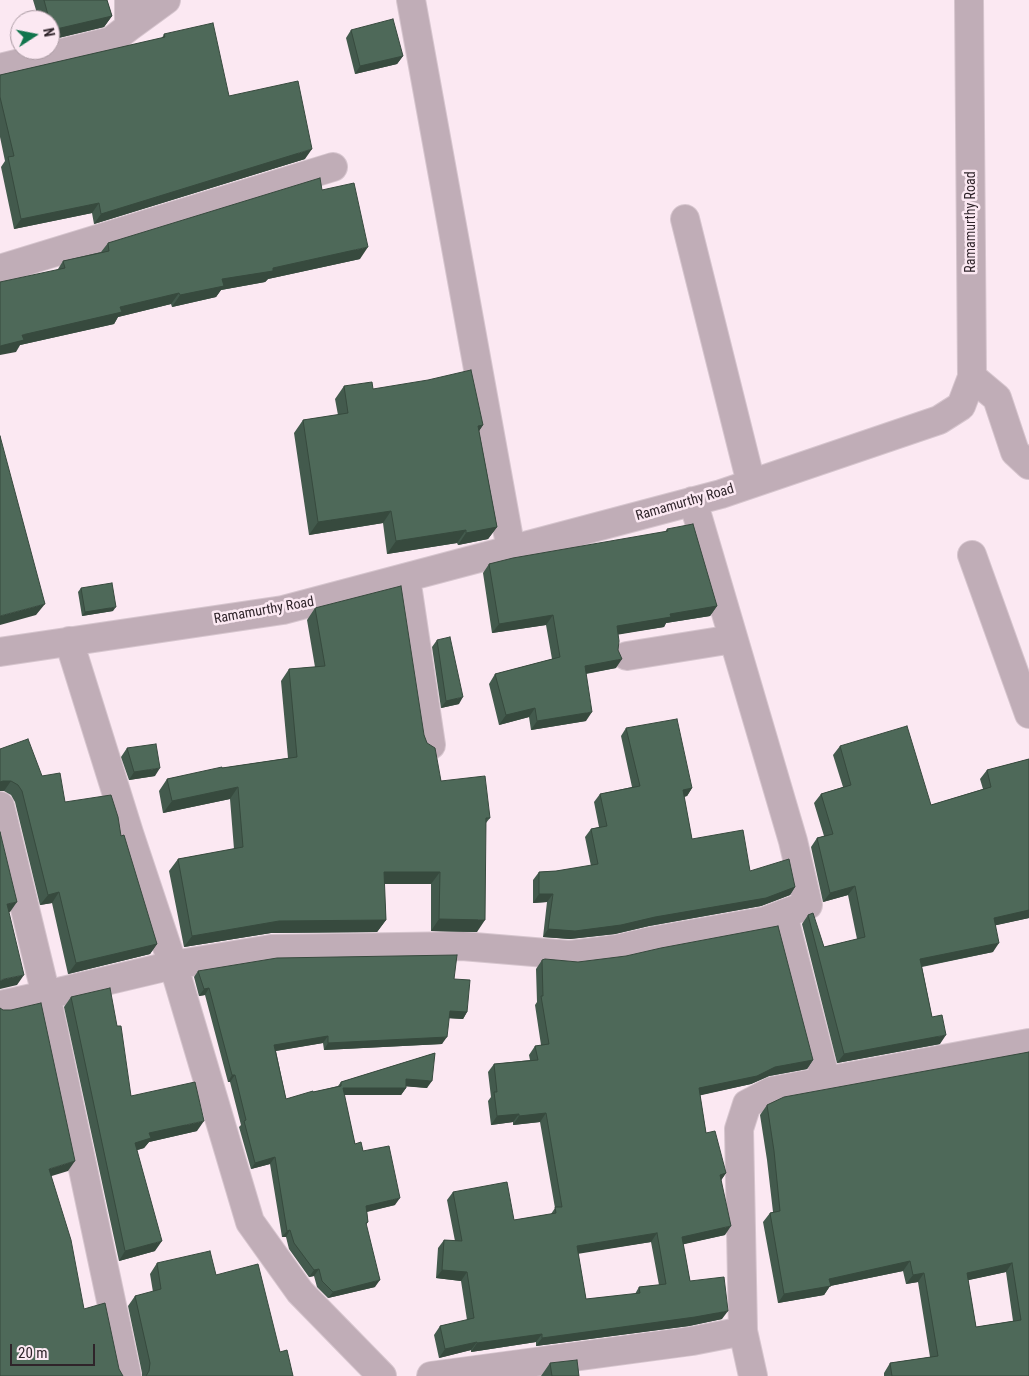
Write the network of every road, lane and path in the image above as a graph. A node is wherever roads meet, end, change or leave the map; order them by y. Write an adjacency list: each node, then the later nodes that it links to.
1 (129, 0): 5 (street)
2 (166, 0): 5 (street)
3 (411, 0): 14 (street)
4 (969, 0): 10 (street, Ramamurthy Road)
5 (130, 27): 6 (street)
6 (0, 68)
7 (333, 167): 9 (street)
8 (685, 219): 12 (street)
9 (1, 264)
10 (972, 377): 11 (street); 12 (street, Ramamurthy Road)
11 (1029, 465)
12 (751, 483): 13 (street, Ramamurthy Road)
13 (693, 501): 14 (street, Ramamurthy Road); 17 (street)
14 (510, 550): 16 (street, Ramamurthy Road)
15 (972, 555): 21 (street)
16 (406, 578): 18 (street, Ramamurthy Road); 22 (street)
17 (733, 639): 20 (street); 24 (street)
18 (69, 641): 19 (street, Ramamurthy Road); 25 (street)
19 (0, 652)
20 (627, 656)
21 (1029, 714)
22 (430, 745)
23 (0, 806): 26 (street)
24 (783, 914): 25 (street); 29 (street)
25 (173, 965): 26 (street); 32 (street)
26 (46, 995): 27 (street); 31 (street)
27 (0, 1005)
28 (1029, 1043): 29 (street)
29 (826, 1081): 30 (street)
30 (743, 1331): 33 (street); 34 (street)
31 (128, 1376)
32 (382, 1376)
33 (431, 1376)
34 (753, 1376)

